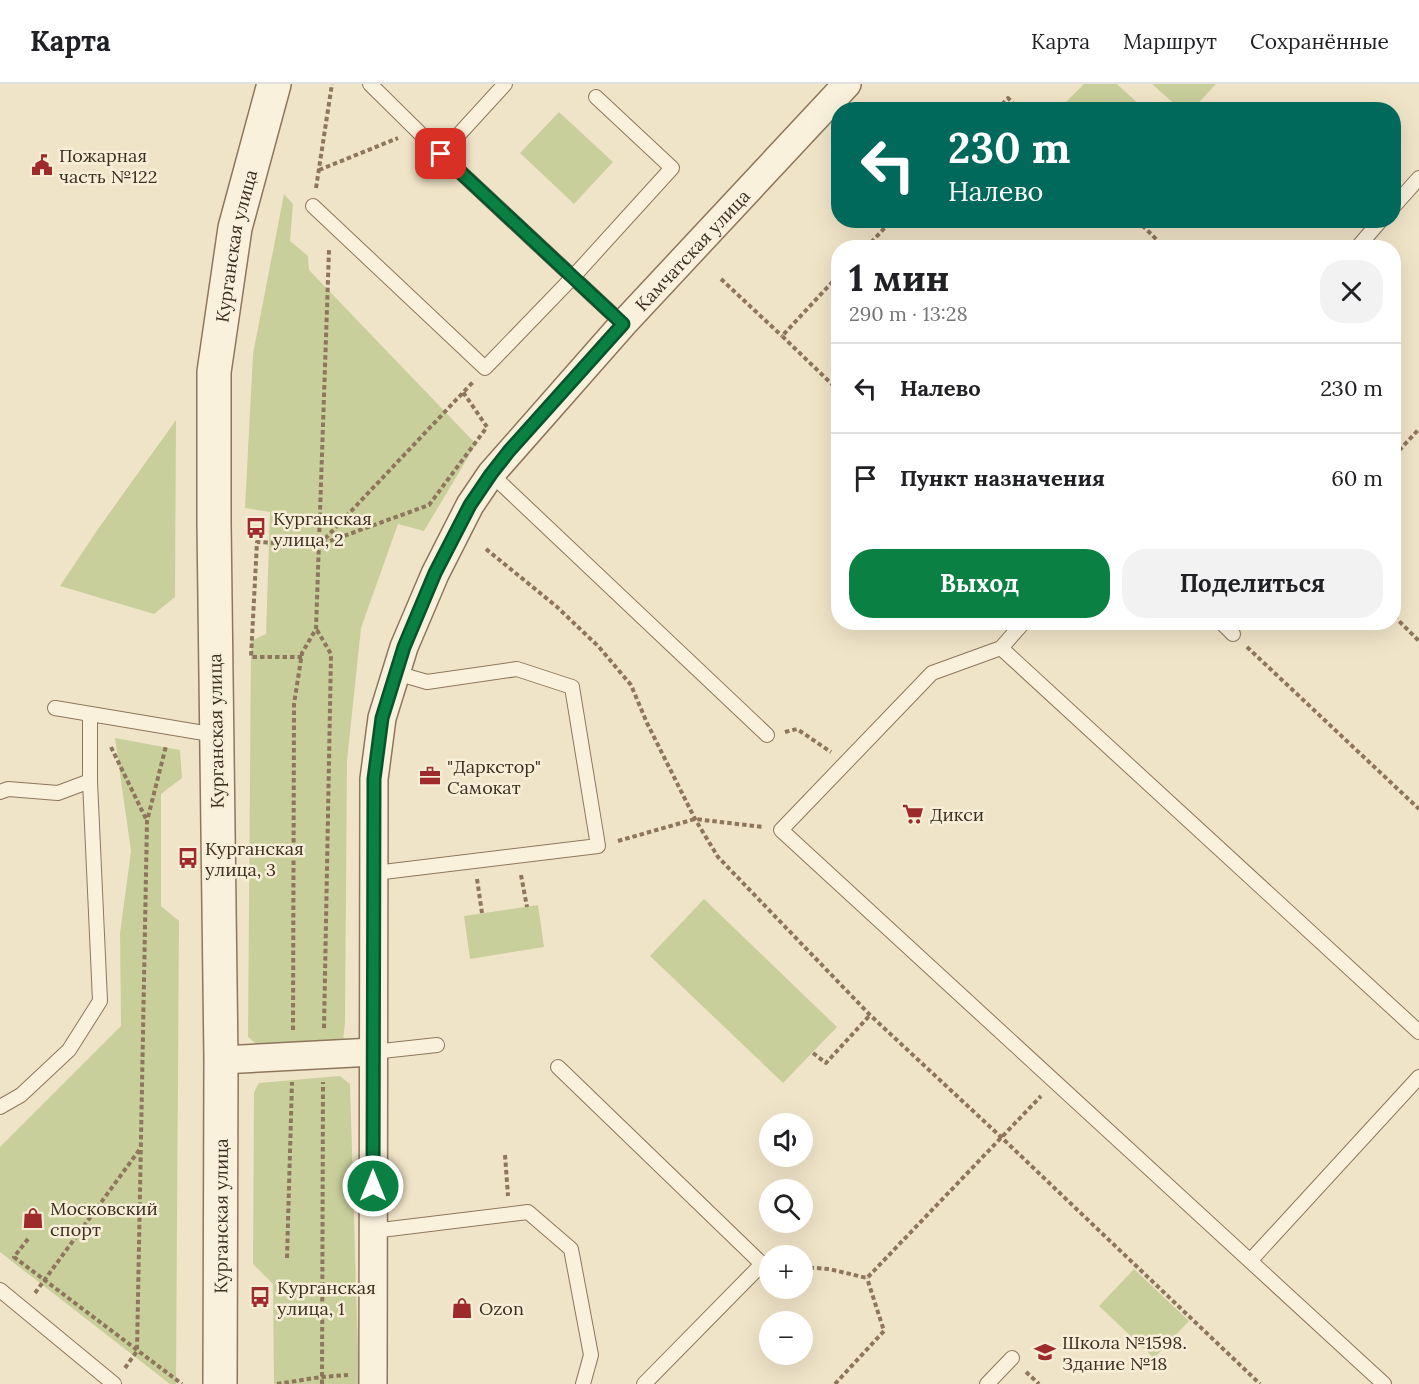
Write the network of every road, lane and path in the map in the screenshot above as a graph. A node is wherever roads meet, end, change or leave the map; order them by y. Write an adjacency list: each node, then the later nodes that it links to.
1 (274, 84): 43 (street, Курганская улица)
2 (332, 84): 9 (path)
3 (370, 84): 8 (lane)
4 (505, 84): 8 (lane)
5 (847, 84): 22 (street, Камчатская улица)
6 (596, 97): 19 (lane)
7 (404, 135): 9 (path)
8 (441, 154): 19 (lane)
9 (318, 170): 12 (path)
10 (1419, 178): 11 (lane)
11 (1401, 198)
12 (313, 206): 24 (lane); 30 (path)
13 (885, 228): 16 (path)
14 (1145, 228): 17 (path)
15 (1374, 228): 18 (lane)
16 (873, 240)
17 (1157, 240)
18 (1364, 240)
19 (573, 277): 22 (lane); 24 (lane)
20 (721, 279): 23 (path)
21 (831, 284): 23 (path)
22 (623, 324): 29 (street, Камчатская улица)
23 (782, 336): 25 (path)
24 (485, 368): 26 (path)
25 (831, 383)
26 (463, 392): 30 (path); 30 (path)
27 (1419, 429): 28 (path)
28 (1401, 448)
29 (491, 474): 40 (street, Камчатская улица); 44 (lane)
30 (319, 545): 33 (path); 39 (path)
31 (486, 549): 51 (path)
32 (1401, 623): 37 (path)
33 (316, 629): 39 (path); 65 (path)
34 (1017, 630): 38 (lane)
35 (1229, 630): 36 (lane)
36 (1233, 634): 50 (path)
37 (1419, 641)
38 (1001, 648): 47 (lane); 61 (lane)
39 (302, 657): 66 (path)
40 (396, 673): 54 (lane); 57 (street, Камчатская улица)
41 (55, 708): 42 (lane)
42 (90, 714): 43 (lane); 48 (lane)
43 (216, 735): 67 (street, Курганская улица)
44 (767, 735): 47 (path)
45 (107, 738): 52 (path)
46 (166, 744): 52 (path)
47 (846, 762): 53 (lane)
48 (90, 781): 49 (lane); 71 (lane)
49 (0, 792)
50 (1419, 809)
51 (695, 819): 53 (path); 54 (path); 60 (path)
52 (147, 821): 73 (path)
53 (781, 830): 70 (lane)
54 (598, 846): 55 (lane)
55 (518, 857): 56 (lane); 58 (path)
56 (474, 862): 57 (lane); 59 (path)
57 (375, 873): 63 (street, Камчатская улица)
58 (527, 906)
59 (482, 913)
60 (870, 1015): 64 (path); 72 (path)
61 (1419, 1032)
62 (437, 1045): 63 (lane)
63 (373, 1052): 65 (street); 76 (street, Камчатская улица)
64 (813, 1053)
65 (324, 1055): 66 (street); 87 (path)
66 (293, 1057): 67 (street); 78 (path)
67 (221, 1060): 91 (street, Курганская улица)
68 (558, 1068): 95 (lane)
69 (1419, 1077): 79 (lane)
70 (1055, 1081): 72 (path); 79 (lane)
71 (0, 1107)
72 (1001, 1137): 81 (path); 98 (path)
73 (141, 1148): 82 (path); 85 (path)
74 (505, 1155): 75 (path)
75 (508, 1213): 76 (lane); 94 (lane)
76 (373, 1231): 88 (street, Камчатская улица)
77 (28, 1239): 82 (path)
78 (287, 1258)
79 (1250, 1261): 99 (lane)
80 (813, 1268): 81 (path)
81 (867, 1278): 96 (path)
82 (44, 1280): 84 (path); 85 (path)
83 (0, 1290): 84 (lane)
84 (23, 1309): 89 (lane)
85 (137, 1350): 89 (path); 90 (path)
86 (1012, 1358): 97 (lane)
87 (321, 1377): 88 (path); 92 (path); 93 (path)
88 (373, 1379)
89 (117, 1380)
90 (182, 1384)
91 (220, 1384)
92 (277, 1384)
93 (322, 1384)
94 (583, 1384)
95 (644, 1384)
96 (835, 1384)
97 (987, 1384)
98 (1260, 1384)
99 (1384, 1384)

